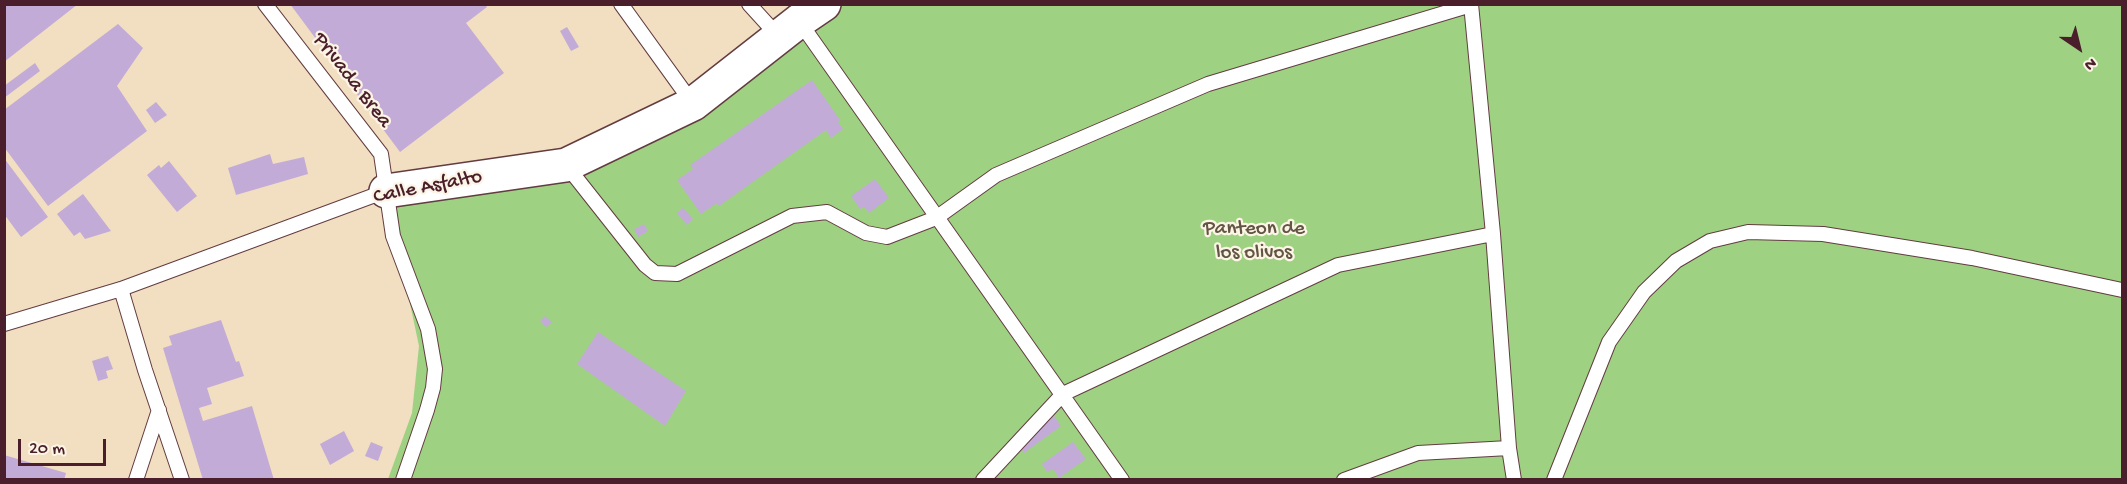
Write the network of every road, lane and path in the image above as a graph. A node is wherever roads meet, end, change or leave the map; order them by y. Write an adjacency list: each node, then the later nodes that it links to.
1 (265, 4): 8 (lane, Privada Brea)
2 (621, 4): 6 (lane)
3 (749, 4): 5 (lane)
4 (1471, 5): 9 (lane); 10 (lane)
5 (801, 21): 6 (street, Calle Asfalto); 9 (lane)
6 (693, 104): 7 (street, Calle Asfalto)
7 (566, 165): 8 (street, Calle Asfalto); 9 (lane)
8 (386, 191): 11 (lane, Calle Asfalto); 19 (lane, Privada Brea)
9 (936, 218): 14 (lane)
10 (1493, 234): 14 (lane); 16 (lane)
11 (121, 288): 13 (lane, Calle Asfalto); 15 (lane)
12 (2122, 290): 24 (lane)
13 (4, 324)
14 (1063, 394): 20 (lane); 21 (lane)
15 (159, 410): 17 (lane); 18 (lane)
16 (1509, 448): 22 (lane); 23 (lane)
17 (136, 480)
18 (182, 480)
19 (403, 480)
20 (983, 480)
21 (1122, 480)
22 (1344, 480)
23 (1514, 480)
24 (1554, 480)

